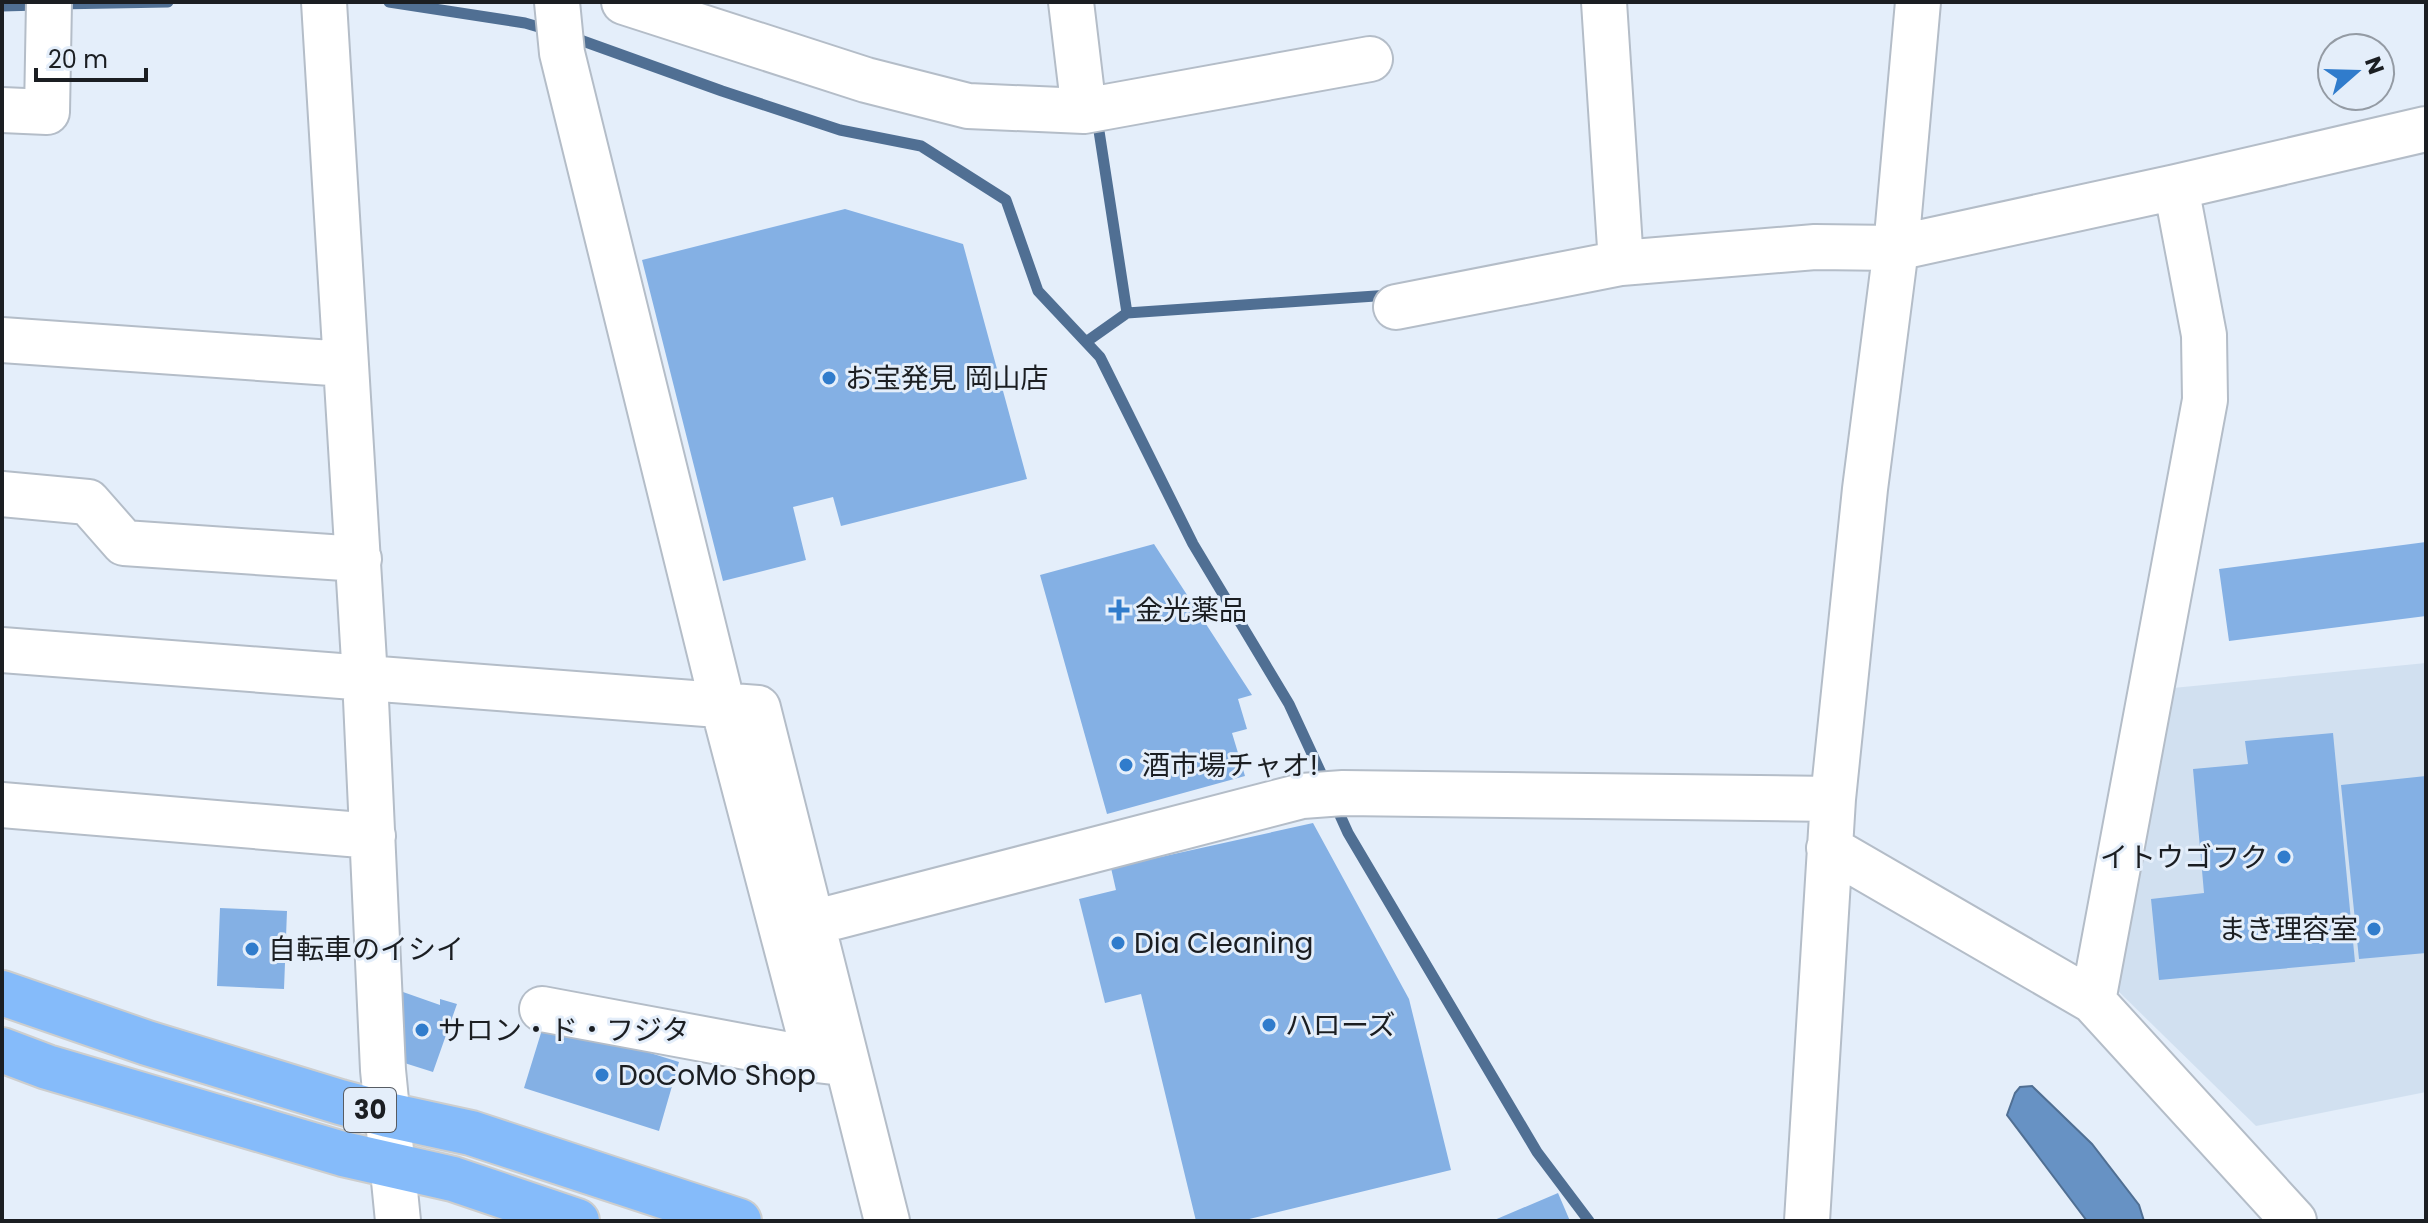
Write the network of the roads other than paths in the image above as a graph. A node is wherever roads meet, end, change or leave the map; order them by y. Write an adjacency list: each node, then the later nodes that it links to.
1 (624, 2): 10 (street)
2 (1071, 2): 10 (street)
3 (1604, 2): 14 (street)
4 (1918, 2): 13 (street)
5 (325, 8): 17 (street)
6 (48, 14): 9 (street)
7 (560, 25): 22 (street)
8 (1370, 59): 10 (street)
9 (2, 110)
10 (1092, 110)
11 (2426, 129): 12 (street)
12 (2176, 187): 13 (street); 29 (street)
13 (1896, 248): 14 (street); 23 (street)
14 (1621, 263): 15 (street)
15 (1396, 307)
16 (2, 340): 17 (street)
17 (346, 364): 19 (street)
18 (2, 494): 19 (street)
19 (359, 559): 21 (street)
20 (2, 650): 21 (street)
21 (365, 678): 22 (street); 25 (street)
22 (723, 706): 27 (street); 32 (street)
23 (1833, 799): 26 (street); 27 (street)
24 (2, 805): 25 (street)
25 (373, 836): 33 (street)
26 (1829, 848): 29 (street); 39 (street)
27 (812, 923): 32 (street)
28 (2, 993): 33 (highway, 30)
29 (2093, 1001): 40 (street)
30 (542, 1009): 32 (street)
31 (2, 1050): 34 (highway, 30)
32 (832, 1062): 38 (street)
33 (388, 1115): 34 (street); 37 (highway, 30)
34 (393, 1166): 35 (street); 36 (highway, 30)
35 (398, 1221)
36 (577, 1221)
37 (739, 1221)
38 (887, 1221)
39 (1807, 1221)
40 (2294, 1221)

